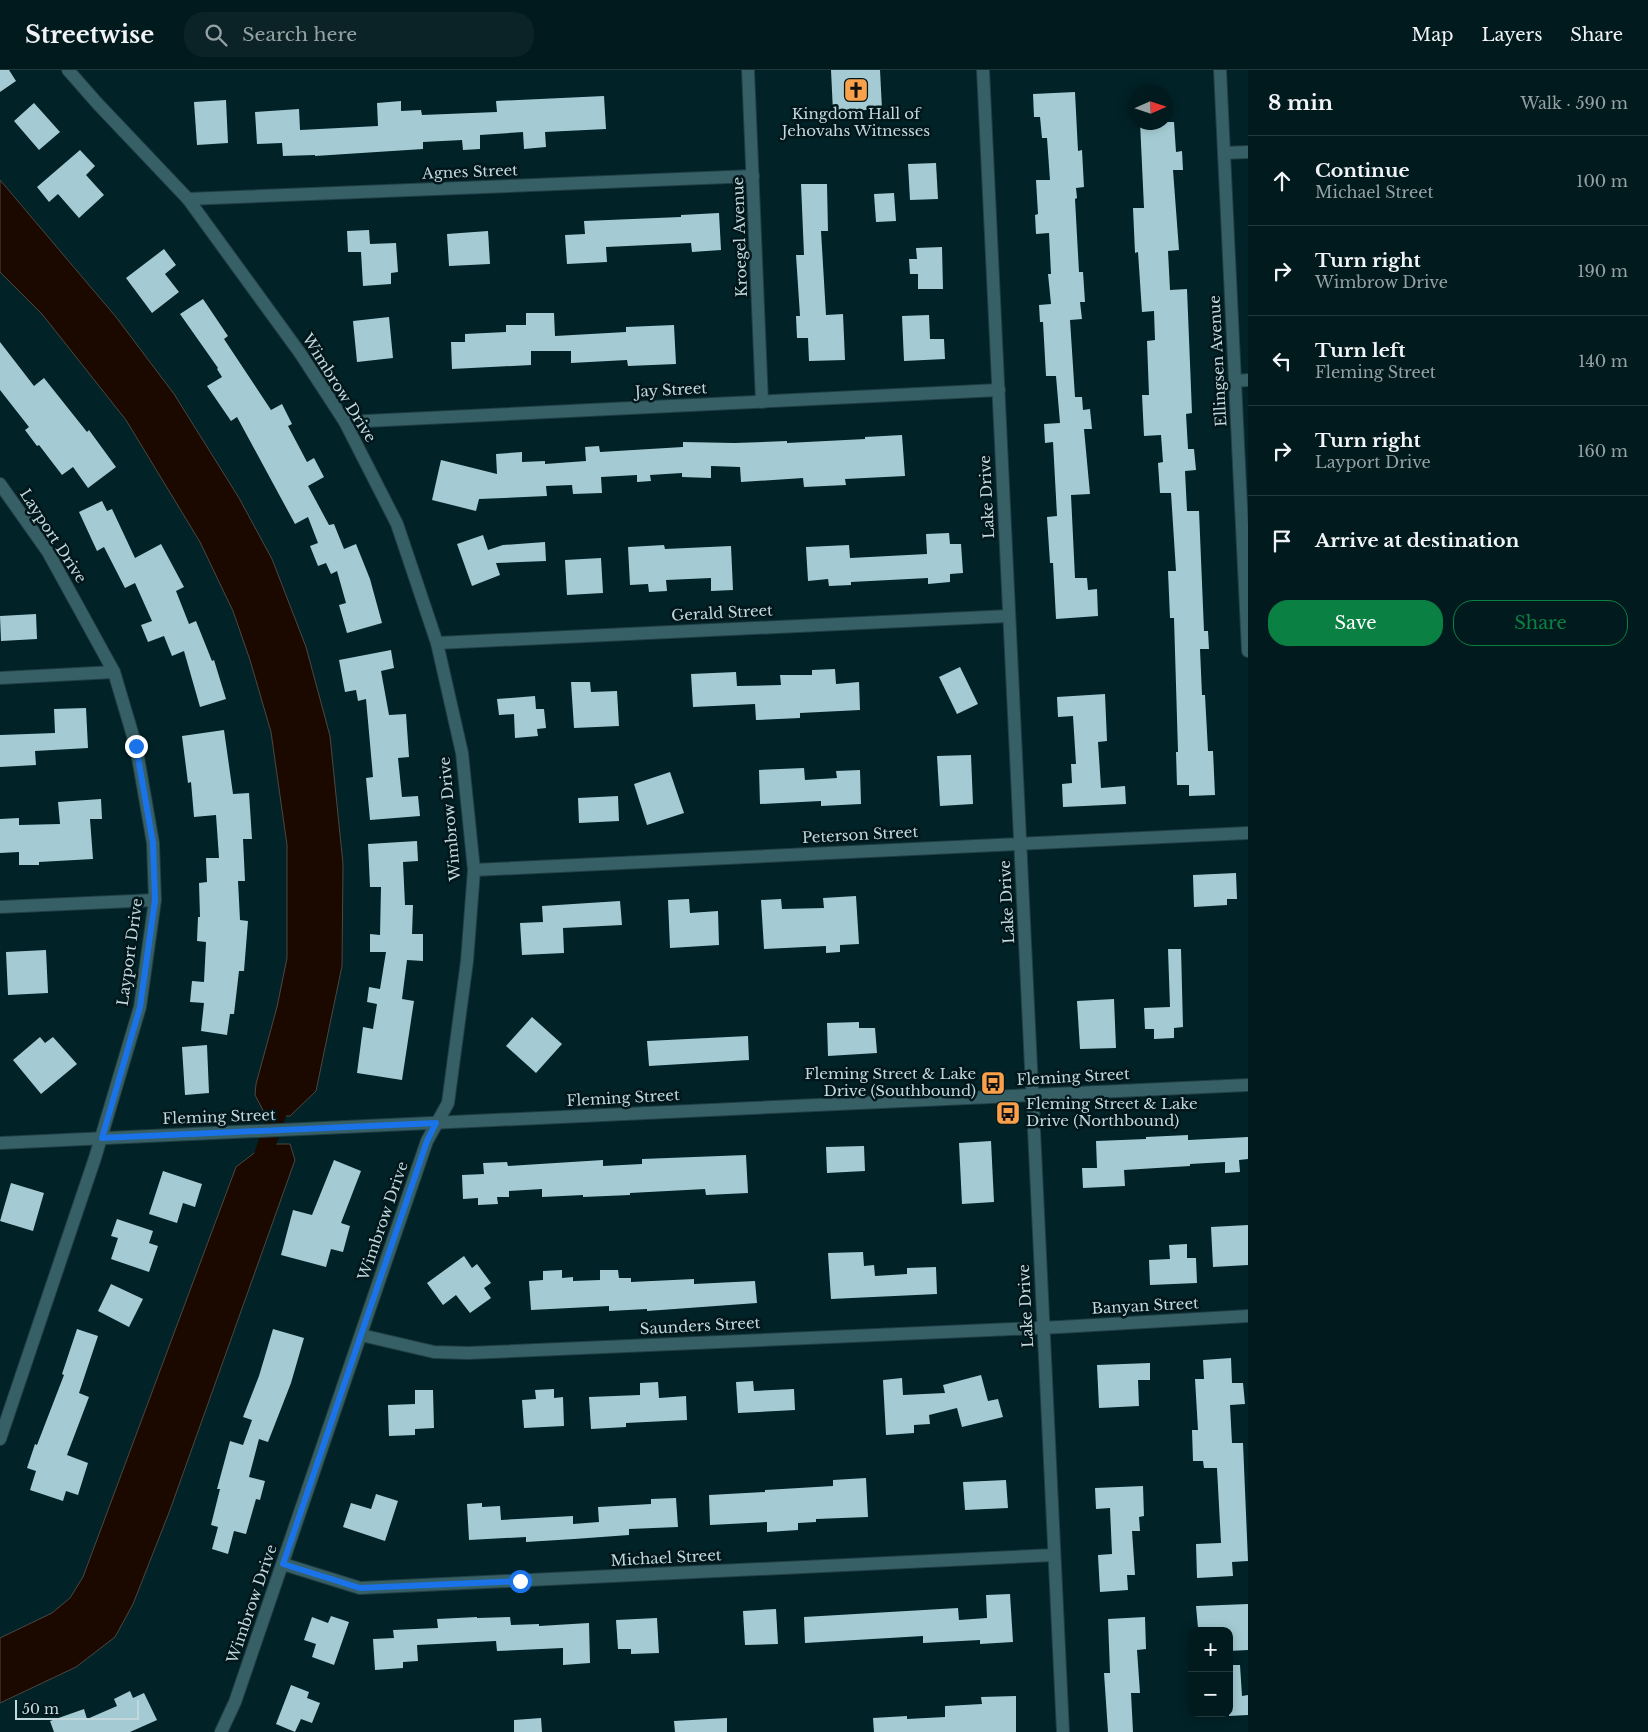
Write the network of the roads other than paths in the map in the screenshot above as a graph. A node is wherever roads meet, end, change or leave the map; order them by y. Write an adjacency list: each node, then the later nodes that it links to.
1 (68, 70): 8 (street, Wimbrow Drive)
2 (748, 70): 7 (street, Kroegel Avenue)
3 (983, 70): 10 (street, Lake Drive)
4 (1220, 70): 6 (street, Ellingsen Avenue)
5 (1248, 152): 6 (street)
6 (1224, 153): 9 (street, Ellingsen Avenue)
7 (753, 176): 8 (street, Agnes Street); 11 (street, Kroegel Avenue)
8 (188, 199): 12 (street, Wimbrow Drive)
9 (1242, 381): 14 (street, Ellingsen Avenue)
10 (999, 390): 11 (street, Jay Street); 15 (street, Lake Drive)
11 (762, 402): 12 (street, Jay Street)
12 (345, 422): 16 (street, Wimbrow Drive)
13 (0, 484): 18 (street, Layport Drive)
14 (1247, 606): 17 (street, Ellingsen Avenue)
15 (1009, 616): 16 (street, Gerald Street); 21 (street, Lake Drive)
16 (437, 643): 22 (street, Wimbrow Drive)
17 (1248, 651)
18 (114, 672): 19 (street); 23 (street, Layport Drive)
19 (0, 678)
20 (1248, 833): 21 (street, Peterson Street)
21 (1020, 844): 22 (street, Peterson Street); 26 (street, Lake Drive)
22 (474, 870): 27 (street, Wimbrow Drive)
23 (155, 900): 24 (street); 28 (street, Layport Drive)
24 (0, 907)
25 (1248, 1084): 26 (street, Fleming Street)
26 (1032, 1095): 27 (street, Fleming Street); 31 (street, Lake Drive)
27 (436, 1123): 28 (street, Fleming Street); 32 (street, Wimbrow Drive)
28 (102, 1138): 29 (street, Fleming Street); 33 (street, Layport Drive)
29 (0, 1143)
30 (1248, 1316): 31 (street, Banyan Street)
31 (1043, 1327): 32 (street, Saunders Street); 34 (street, Lake Drive)
32 (361, 1335): 35 (street, Wimbrow Drive)
33 (0, 1440)
34 (1054, 1555): 35 (street, Michael Street); 37 (street, Lake Drive)
35 (283, 1564): 36 (street, Wimbrow Drive)
36 (221, 1732)
37 (1063, 1732)

